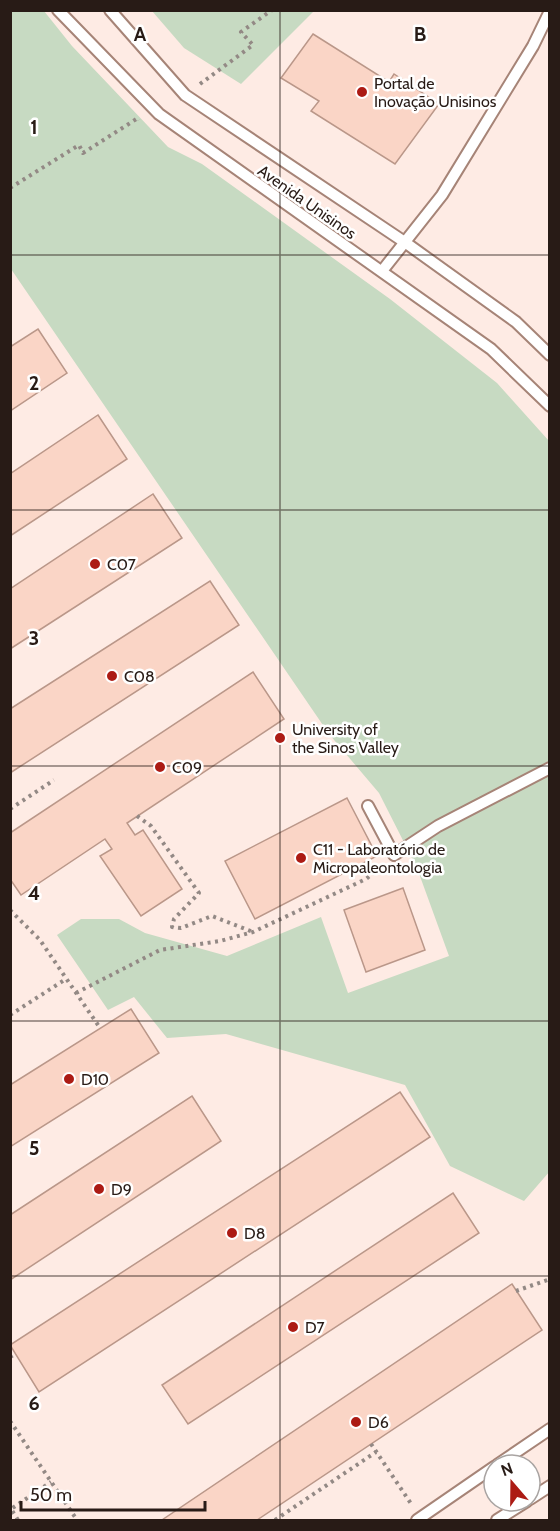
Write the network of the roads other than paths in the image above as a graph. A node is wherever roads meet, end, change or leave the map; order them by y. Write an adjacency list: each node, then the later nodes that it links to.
1 (58, 10): 5 (lane, Avenida Unisinos)
2 (110, 10): 4 (lane, Avenida Unisinos)
3 (549, 11): 4 (lane)
4 (406, 243): 5 (lane); 6 (lane, Avenida Unisinos)
5 (382, 271): 7 (lane, Avenida Unisinos)
6 (549, 355)
7 (549, 406)
8 (549, 768): 9 (lane)
9 (368, 806)
10 (549, 1429): 11 (lane)
11 (515, 1453)
12 (482, 1476): 13 (lane)
13 (417, 1521)

